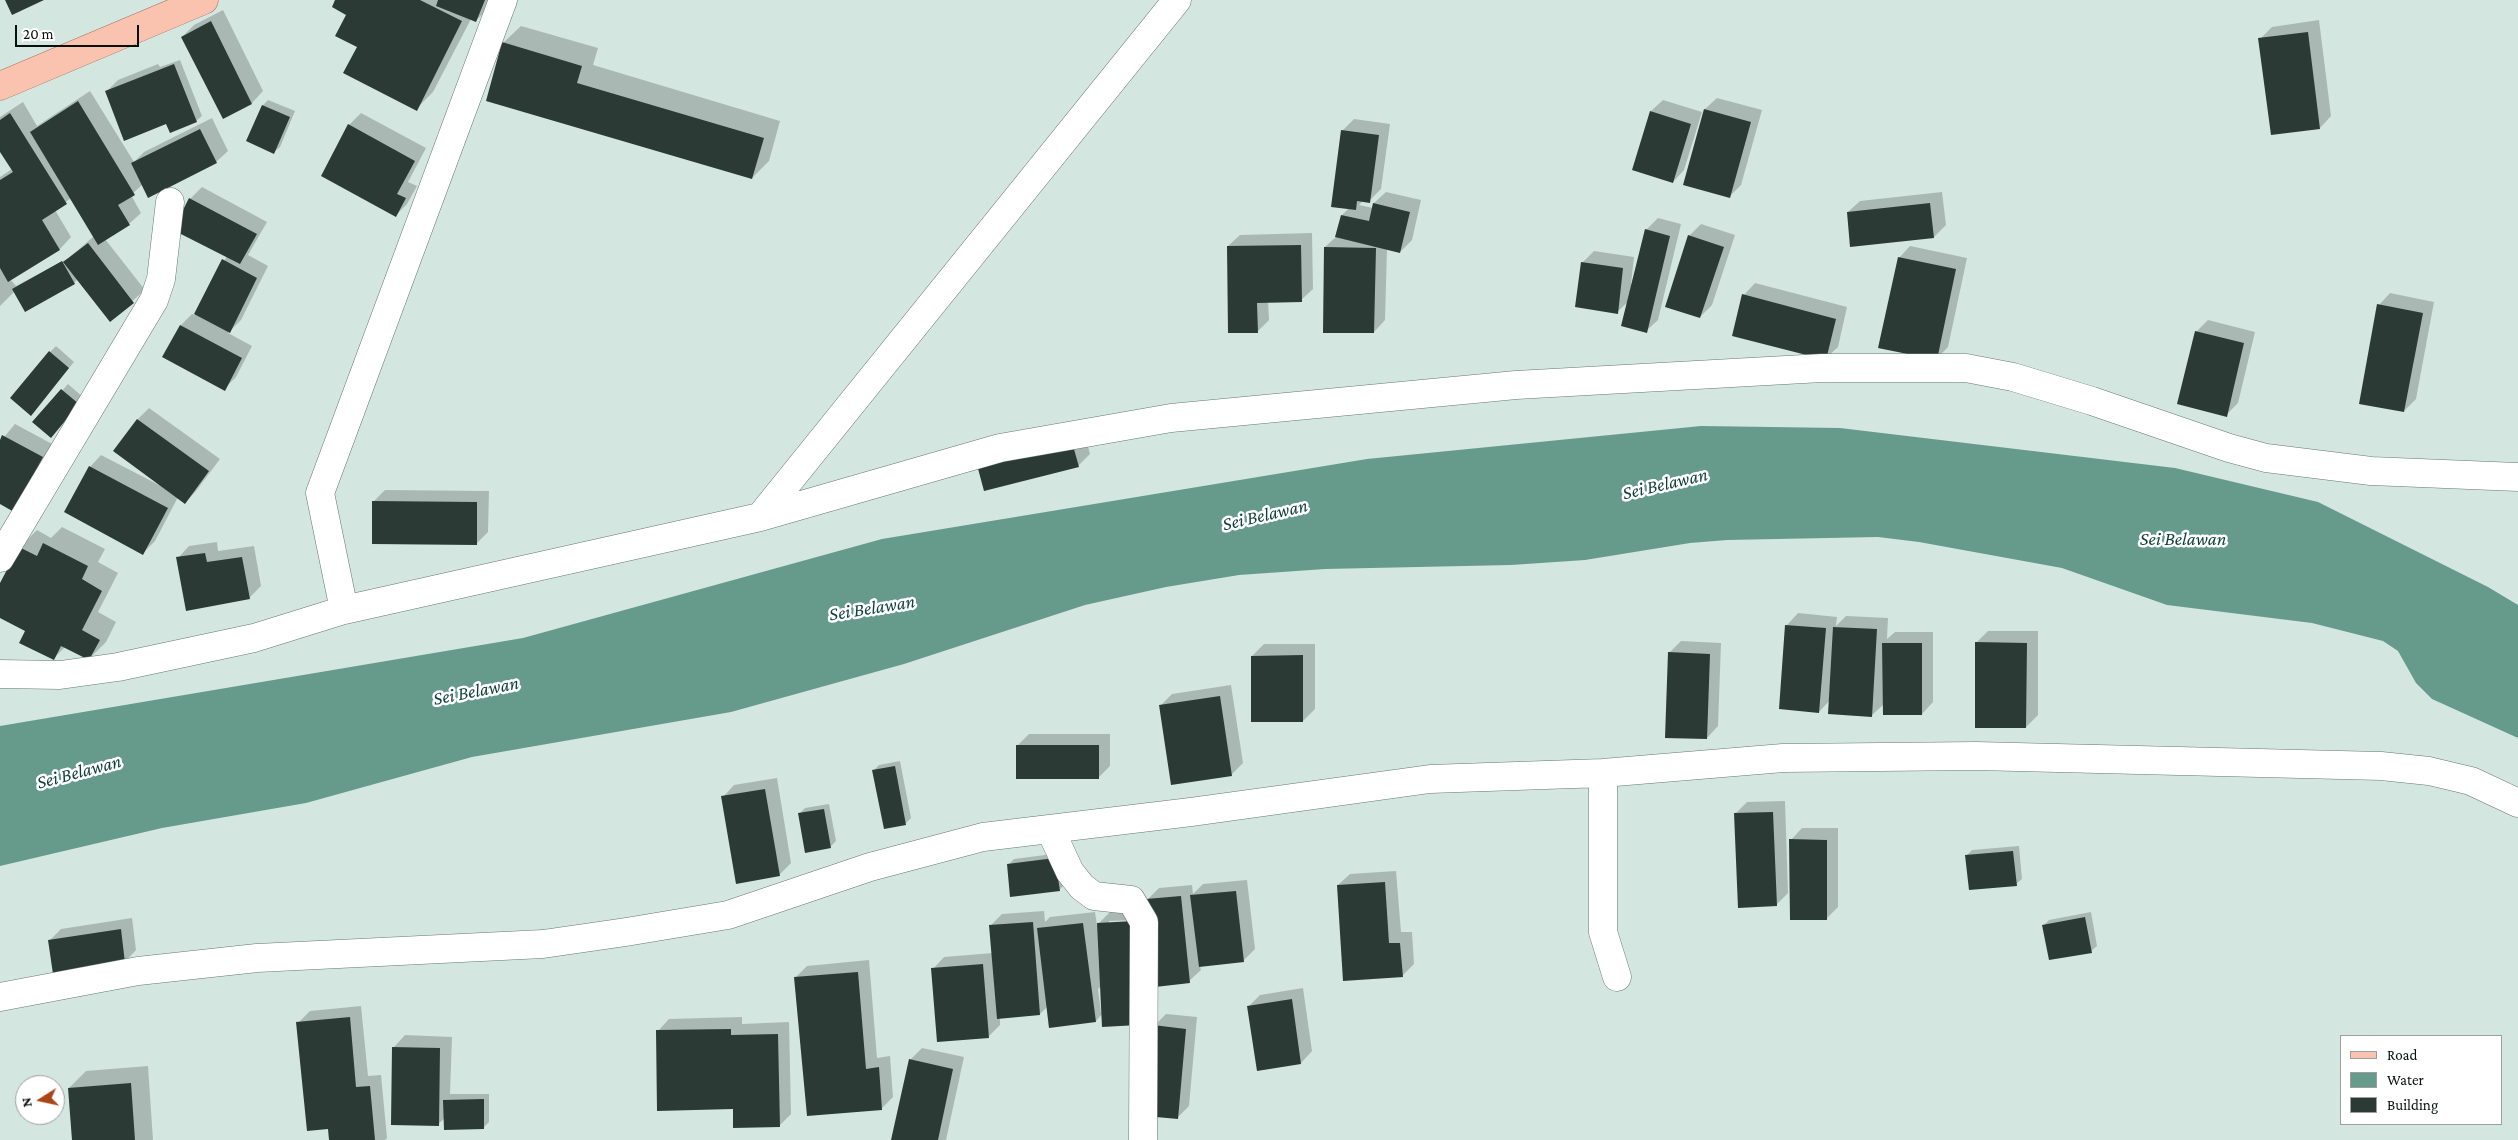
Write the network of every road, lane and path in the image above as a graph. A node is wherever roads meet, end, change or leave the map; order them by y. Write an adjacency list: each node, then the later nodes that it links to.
1 (204, 0): 4 (main road)
2 (503, 0): 9 (street)
3 (1177, 0): 7 (street)
4 (0, 86)
5 (170, 202): 8 (street)
6 (2518, 477): 7 (street)
7 (760, 517): 9 (street)
8 (0, 558)
9 (344, 610): 10 (street)
10 (0, 674)
11 (1603, 772): 12 (street); 13 (street); 14 (street)
12 (2518, 803)
13 (1050, 829): 15 (street); 16 (street)
14 (1617, 977)
15 (0, 997)
16 (1143, 1140)

